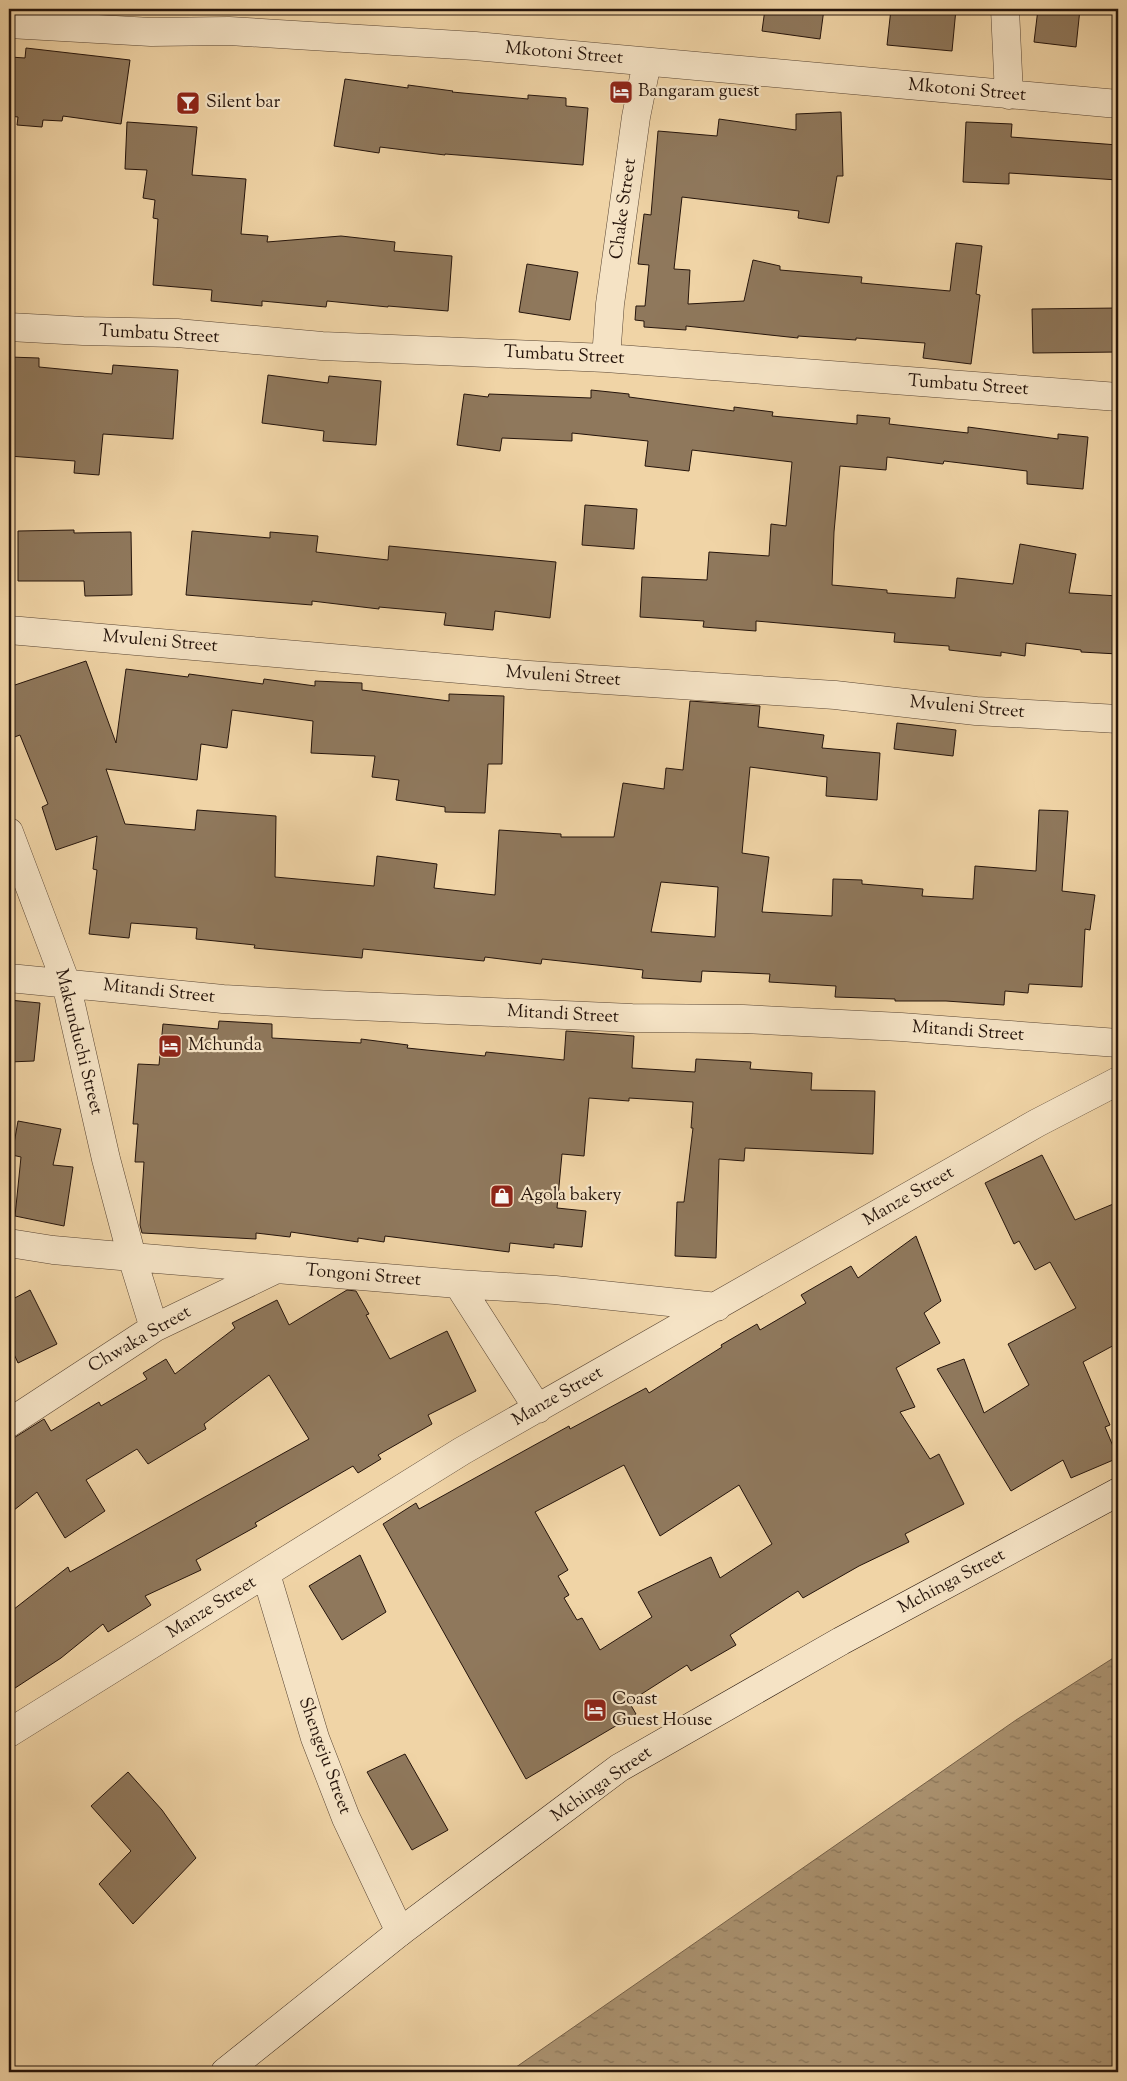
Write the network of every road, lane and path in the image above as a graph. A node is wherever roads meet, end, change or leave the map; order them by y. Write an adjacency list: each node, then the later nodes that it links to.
1 (1004, 9): 4 (street)
2 (13, 18): 3 (street, Mkotoni Street)
3 (647, 62): 4 (street, Mkotoni Street); 7 (street, Chake Street)
4 (1009, 95): 5 (street, Mkotoni Street)
5 (1118, 104)
6 (9, 327): 7 (street, Tumbatu Street)
7 (606, 358): 8 (street, Tumbatu Street)
8 (1118, 397)
9 (9, 630): 10 (street, Mvuleni Street)
10 (1118, 719)
11 (9, 832): 13 (street, Makunduchi Street)
12 (9, 978): 13 (street, Mitandi Street)
13 (66, 983): 14 (street, Mitandi Street); 17 (street, Makunduchi Street)
14 (1118, 1043)
15 (1118, 1081): 20 (street, Manze Street)
16 (9, 1243): 17 (street, Tongoni Street)
17 (132, 1258): 18 (street, Tongoni Street); 21 (street, Makunduchi Street)
18 (278, 1268): 19 (street, Tongoni Street); 21 (street, Chwaka Street)
19 (458, 1284): 20 (street, Tongoni Street); 22 (street)
20 (717, 1307): 22 (street, Manze Street)
21 (154, 1328): 23 (street, Chwaka Street)
22 (538, 1409): 25 (street, Manze Street)
23 (9, 1423)
24 (1118, 1492): 27 (street, Mchinga Street)
25 (266, 1574): 26 (street, Manze Street); 27 (street, Shengeju Street)
26 (9, 1733)
27 (400, 1932): 28 (street, Mchinga Street)
28 (225, 2072)

